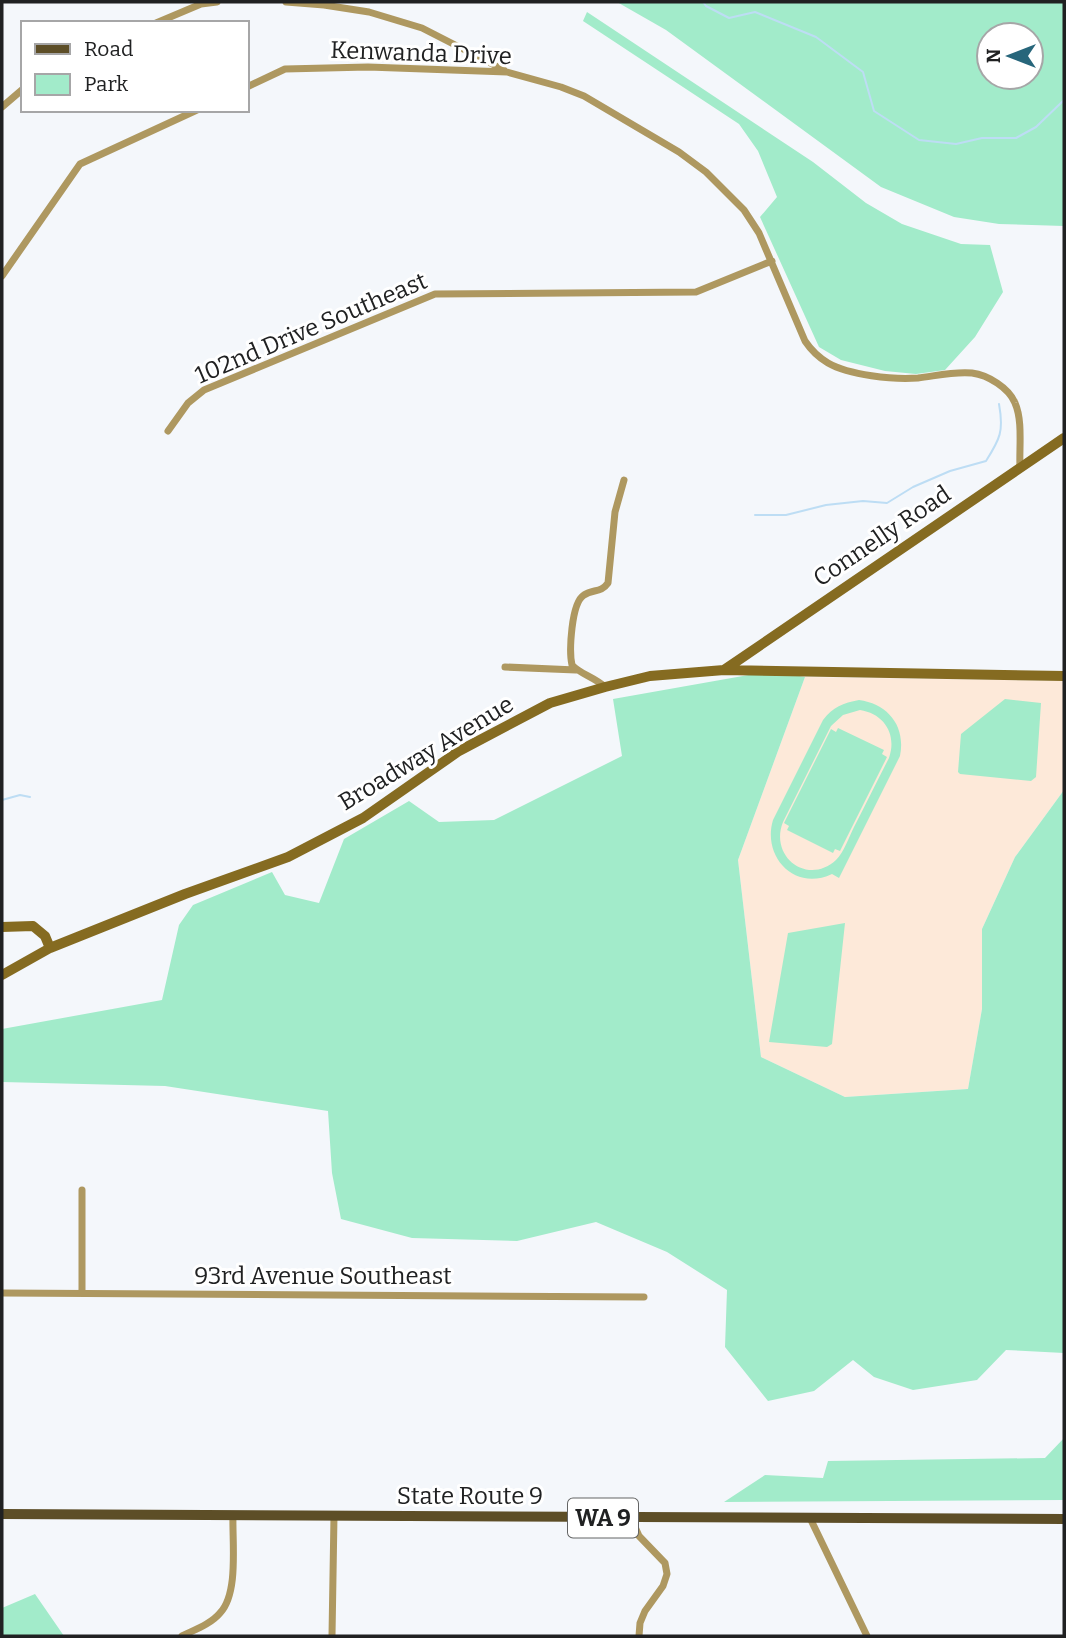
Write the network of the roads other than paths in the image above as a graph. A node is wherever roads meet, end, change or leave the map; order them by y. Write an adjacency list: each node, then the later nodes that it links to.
1 (217, 2): 3 (street)
2 (286, 2): 5 (street)
3 (198, 3): 4 (street)
4 (160, 21)
5 (507, 72): 6 (street, Kenwanda Drive); 10 (street, Kenwanda Drive)
6 (248, 87)
7 (21, 91): 8 (street)
8 (2, 107)
9 (193, 112): 11 (street)
10 (772, 261): 12 (street, 102nd Drive Southeast); 14 (street, Kenwanda Drive)
11 (2, 276)
12 (168, 431)
13 (1064, 438): 14 (street, Connelly Road)
14 (1020, 468): 18 (street, Connelly Road)
15 (624, 480): 17 (street)
16 (505, 667): 17 (street)
17 (576, 670): 20 (street)
18 (724, 670): 19 (street, Broadway Avenue); 20 (street, Broadway Avenue)
19 (1064, 676)
20 (605, 687): 22 (street, Broadway Avenue)
21 (2, 927): 22 (street)
22 (50, 948): 23 (street, Broadway Avenue)
23 (2, 975)
24 (82, 1190): 26 (street)
25 (2, 1293): 26 (street, 93rd Avenue Southeast)
26 (82, 1293): 27 (street, 93rd Avenue Southeast)
27 (644, 1297)
28 (2, 1514): 29 (main road, State Route 9 / WA 9)
29 (233, 1515): 30 (main road, State Route 9 / WA 9); 34 (street)
30 (334, 1516): 31 (main road, State Route 9 / WA 9); 35 (street)
31 (631, 1518): 32 (main road, State Route 9 / WA 9); 36 (street)
32 (810, 1518): 33 (main road, State Route 9 / WA 9); 37 (street)
33 (1064, 1519)
34 (182, 1636)
35 (332, 1636)
36 (639, 1636)
37 (867, 1636)

